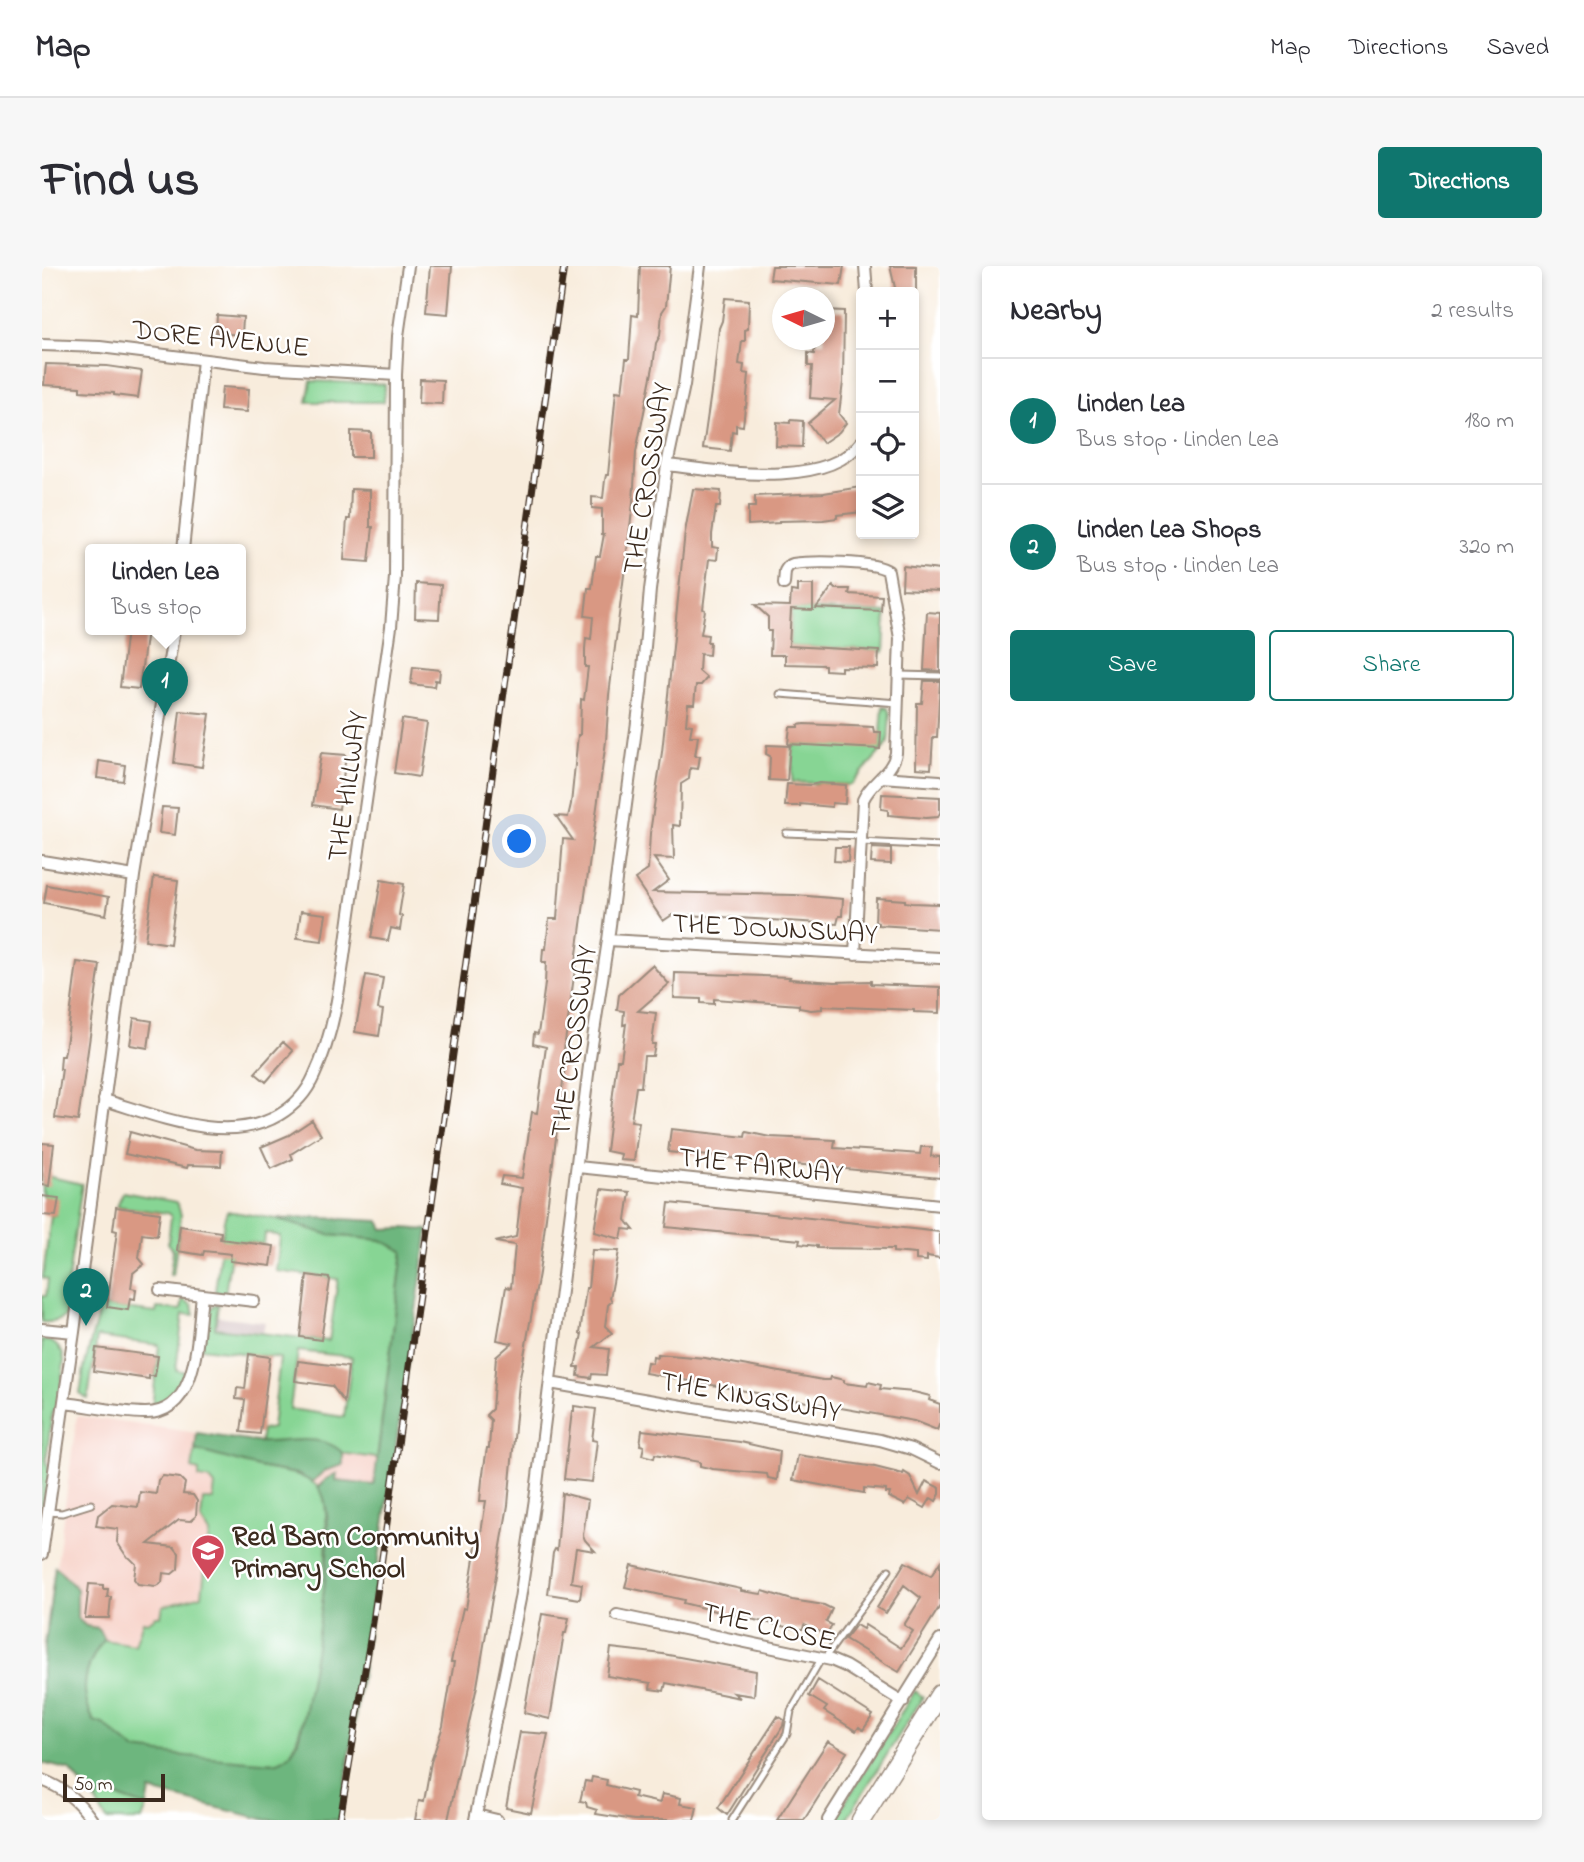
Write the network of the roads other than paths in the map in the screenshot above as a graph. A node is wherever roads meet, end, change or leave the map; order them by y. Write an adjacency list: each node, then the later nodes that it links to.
1 (408, 266): 7 (street, THE HILLWAY)
2 (700, 266): 9 (street, THE CROSSWAY)
3 (865, 266): 4 (street)
4 (867, 287)
5 (42, 345): 6 (street, DORE AVENUE)
6 (203, 360): 7 (street, DORE AVENUE); 10 (street)
7 (396, 375): 27 (street, THE HILLWAY)
8 (856, 447): 9 (street)
9 (667, 465): 24 (street, THE CROSSWAY)
10 (184, 544)
11 (784, 584): 13 (street)
12 (173, 635): 23 (street)
13 (900, 675): 14 (lane); 16 (street)
14 (940, 676)
15 (779, 694): 16 (lane)
16 (898, 703): 17 (street)
17 (881, 777): 18 (street); 20 (street)
18 (940, 781)
19 (786, 833): 20 (lane)
20 (861, 839): 21 (lane); 25 (street)
21 (940, 846)
22 (42, 861): 23 (street)
23 (134, 876): 27 (street)
24 (608, 940): 25 (street, THE DOWNSWAY); 28 (street, THE CROSSWAY)
25 (855, 954): 26 (street, THE DOWNSWAY)
26 (940, 958)
27 (104, 1100): 34 (street)
28 (578, 1167): 29 (street, THE FAIRWAY); 35 (street, THE CROSSWAY)
29 (940, 1205)
30 (160, 1290): 31 (street)
31 (202, 1295): 32 (street); 36 (street)
32 (254, 1301)
33 (42, 1329): 34 (street)
34 (74, 1332): 36 (street)
35 (550, 1383): 37 (street, THE KINGSWAY); 48 (street, THE CROSSWAY)
36 (65, 1403): 39 (street)
37 (940, 1463)
38 (91, 1504): 39 (lane)
39 (48, 1511): 40 (street)
40 (42, 1554)
41 (889, 1570): 44 (lane)
42 (617, 1615): 44 (street, THE CLOSE)
43 (940, 1640): 46 (street)
44 (822, 1658): 46 (street, THE CLOSE); 51 (lane)
45 (940, 1694): 53 (main road)
46 (903, 1702): 52 (street)
47 (42, 1780): 49 (street)
48 (476, 1818): 50 (street)
49 (92, 1820)
50 (497, 1820)
51 (732, 1820)
52 (828, 1820)
53 (861, 1820)

